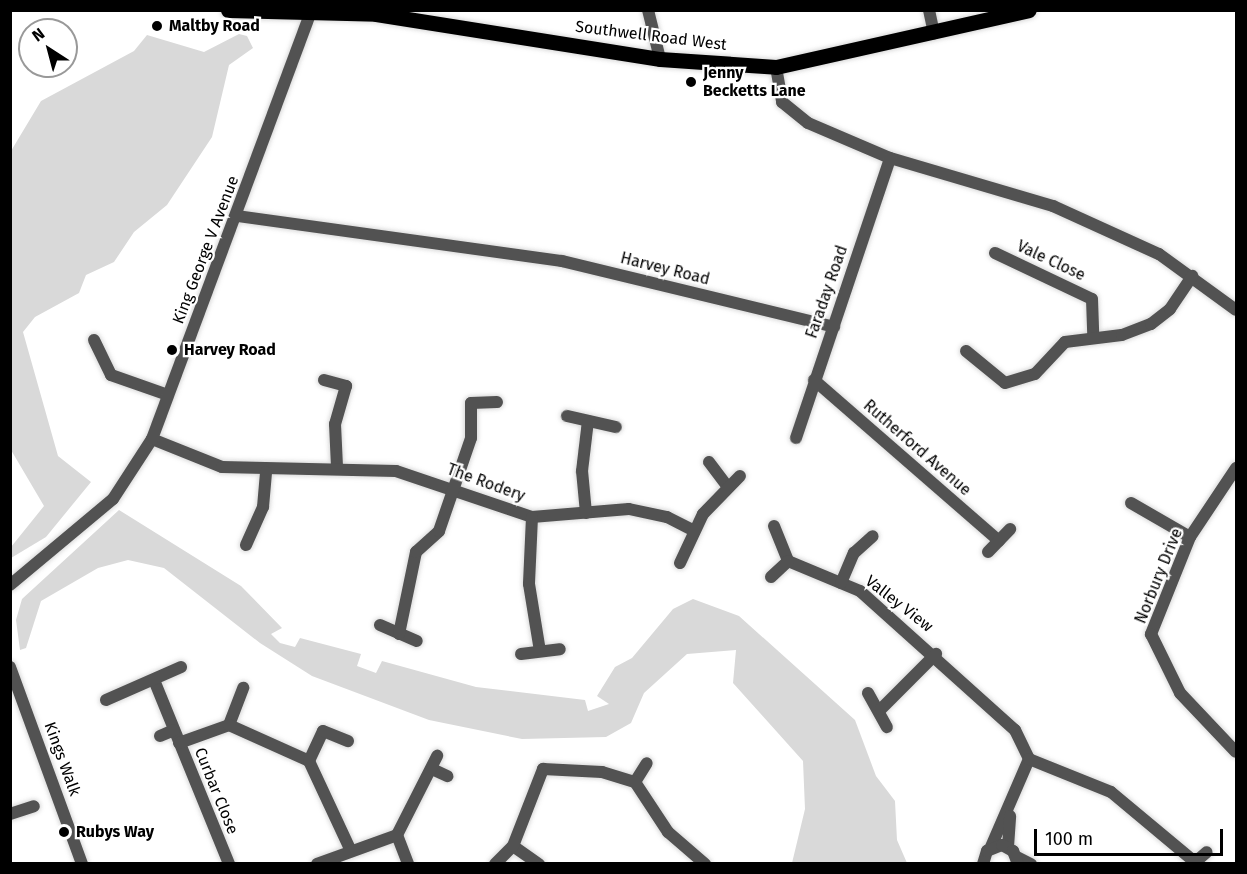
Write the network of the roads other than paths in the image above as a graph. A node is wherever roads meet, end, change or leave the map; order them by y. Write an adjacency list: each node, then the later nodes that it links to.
1 (228, 10): 5 (main road, Southwell Road West)
2 (648, 10): 7 (street)
3 (929, 10): 6 (street)
4 (1029, 10): 6 (main road, Southwell Road West)
5 (310, 14): 7 (main road, Southwell Road West); 10 (street, King George V Avenue)
6 (934, 33): 8 (main road, Southwell Road West)
7 (660, 59): 8 (main road, Southwell Road West)
8 (776, 67): 9 (street)
9 (890, 158): 12 (street); 14 (street, Faraday Road)
10 (237, 216): 14 (street, Harvey Road); 20 (street, King George V Avenue)
11 (995, 253): 15 (street, Vale Close)
12 (1192, 276): 13 (street); 15 (street)
13 (1236, 310)
14 (834, 327): 19 (street, Faraday Road)
15 (1093, 335): 17 (street)
16 (94, 340): 20 (street)
17 (966, 351)
18 (324, 380): 28 (street)
19 (814, 380): 25 (street, Faraday Road); 42 (street, Rutherford Avenue)
20 (168, 395): 26 (street, King George V Avenue)
21 (497, 402): 33 (street)
22 (567, 416): 23 (street)
23 (588, 421): 24 (street); 35 (street)
24 (616, 427)
25 (796, 438)
26 (152, 439): 30 (street, The Rodery); 49 (street, King George V Avenue)
27 (709, 462): 32 (street)
28 (337, 466): 30 (street, The Rodery); 33 (street, The Rodery)
29 (1236, 468): 41 (street, Norbury Drive)
30 (266, 472): 43 (street)
31 (740, 476): 32 (street)
32 (728, 487): 39 (street)
33 (454, 488): 36 (street, The Rodery); 51 (street)
34 (1131, 502): 41 (street)
35 (586, 513): 36 (street, The Rodery); 39 (street, The Rodery)
36 (532, 517): 54 (street)
37 (774, 526): 45 (street)
38 (1010, 529): 42 (street)
39 (693, 530): 46 (street)
40 (873, 536): 48 (street, Valley View)
41 (1190, 537): 70 (street, Norbury Drive)
42 (999, 541): 44 (street)
43 (246, 545)
44 (988, 552)
45 (788, 561): 47 (street); 48 (street, Valley View)
46 (680, 563)
47 (771, 577)
48 (841, 583): 56 (street, Valley View)
49 (10, 585)
50 (380, 625): 51 (street)
51 (399, 634): 52 (street)
52 (417, 641)
53 (560, 650): 54 (street)
54 (540, 651): 55 (street)
55 (521, 654)
56 (936, 654): 63 (street, Valley View); 72 (street, Valley View)
57 (10, 667): 88 (street, Kings Walk)
58 (181, 667): 59 (street)
59 (154, 680): 62 (street); 66 (street, Curbar Close)
60 (243, 688): 64 (street)
61 (868, 693): 63 (street)
62 (106, 700)
63 (881, 710): 65 (street)
64 (229, 725): 69 (street); 73 (street)
65 (887, 727)
66 (174, 730): 67 (street); 69 (street, Curbar Close)
67 (160, 736)
68 (348, 741): 73 (street)
69 (179, 743): 89 (street, Curbar Close)
70 (1236, 752)
71 (437, 756): 75 (street)
72 (1029, 759): 79 (street); 87 (street)
73 (309, 761): 84 (street)
74 (647, 763): 77 (street)
75 (432, 769): 76 (street); 81 (street)
76 (447, 776)
77 (634, 782): 82 (street); 94 (street)
78 (34, 806): 80 (street)
79 (1011, 808): 83 (street); 86 (street)
80 (10, 814)
81 (397, 835): 84 (street); 91 (street)
82 (513, 846): 92 (street); 93 (street)
83 (990, 849): 86 (street); 95 (street)
84 (351, 851): 90 (street)
85 (1207, 852): 87 (street)
86 (1014, 856): 96 (street)
87 (1194, 863)
88 (82, 864)
89 (229, 864)
90 (317, 864)
91 (408, 864)
92 (495, 864)
93 (539, 864)
94 (705, 864)
95 (983, 864)
96 (1031, 864)

